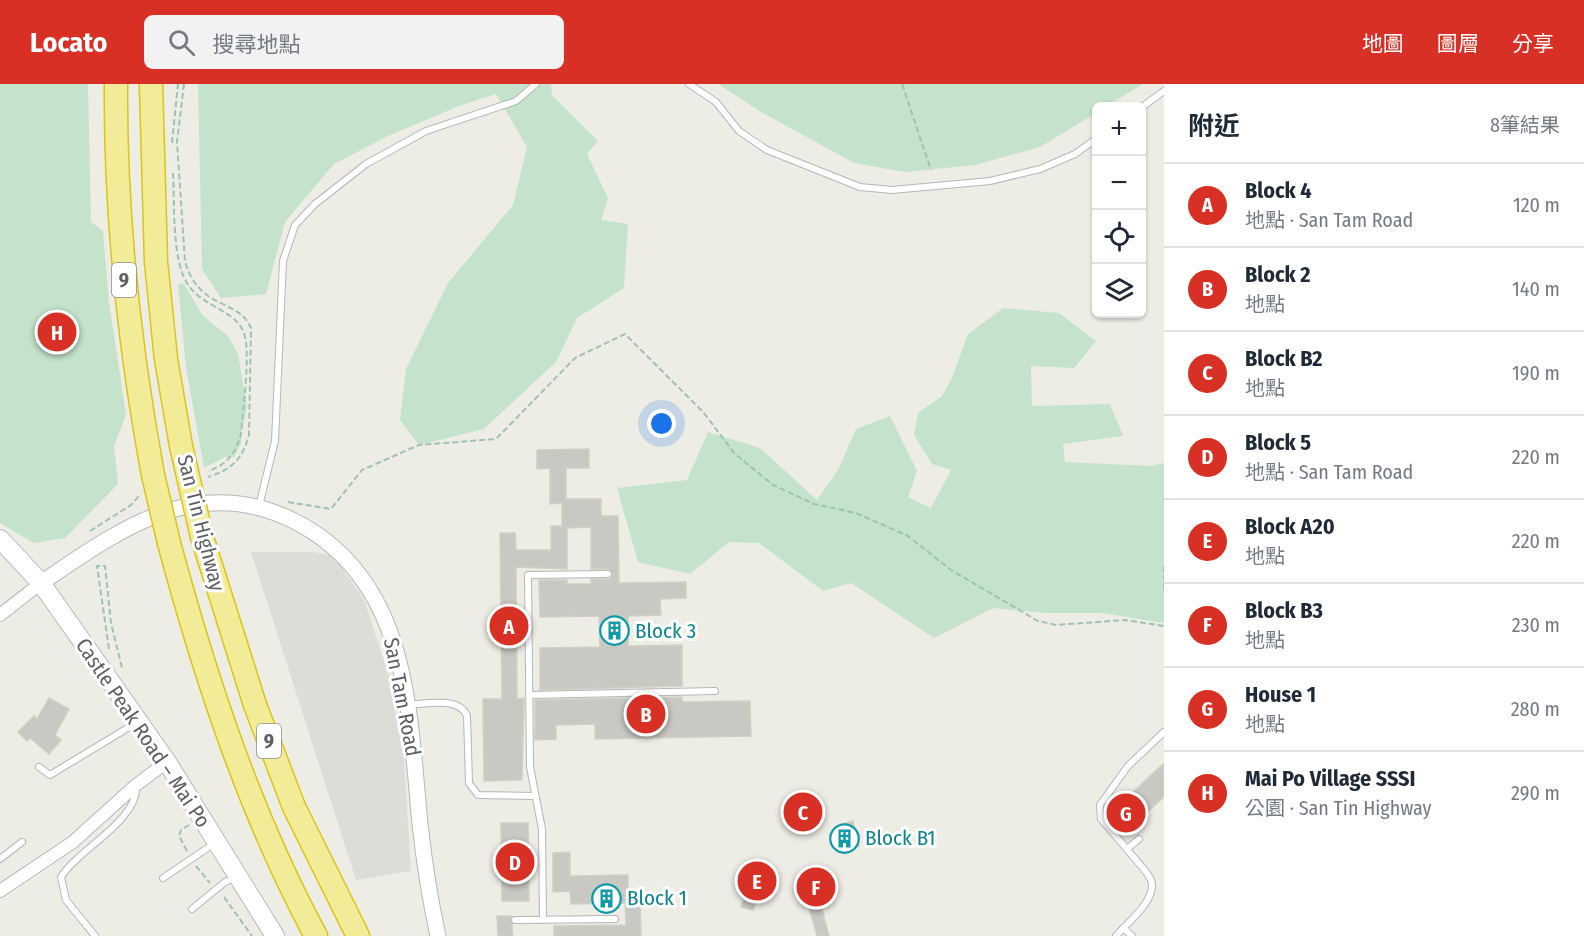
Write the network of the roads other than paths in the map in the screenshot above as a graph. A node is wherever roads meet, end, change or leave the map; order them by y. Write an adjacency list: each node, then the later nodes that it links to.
1 (116, 84): 37 (highway, San Tin Highway / 9, bridge)
2 (151, 84): 38 (highway, San Tin Highway / 9, bridge)
3 (537, 84): 8 (lane)
4 (689, 84): 7 (lane)
5 (1164, 91): 6 (lane)
6 (1146, 104)
7 (1092, 142)
8 (260, 503): 11 (street, San Tam Road); 15 (street, San Tam Road)
9 (0, 539): 11 (main road, Castle Peak Road – Mai Po)
10 (608, 574): 14 (lane)
11 (41, 583): 12 (street); 16 (main road, Castle Peak Road – Mai Po)
12 (0, 615)
13 (715, 692): 14 (lane)
14 (529, 695): 21 (lane)
15 (407, 705): 21 (lane); 39 (street, San Tam Road)
16 (137, 723): 18 (main road, Castle Peak Road – Mai Po); 19 (lane)
17 (1164, 732): 25 (lane)
18 (167, 762): 20 (street); 24 (main road, Castle Peak Road – Mai Po)
19 (39, 767)
20 (136, 785): 29 (street); 35 (lane)
21 (536, 796): 33 (lane)
22 (1139, 838): 25 (lane)
23 (22, 842): 26 (lane)
24 (217, 842): 27 (main road, Castle Peak Road – Mai Po); 28 (lane)
25 (1126, 849): 34 (lane)
26 (0, 859)
27 (238, 876): 30 (lane); 36 (main road, Castle Peak Road – Mai Po)
28 (163, 878)
29 (0, 891)
30 (192, 909)
31 (615, 919): 33 (lane)
32 (515, 920): 33 (lane)
33 (543, 920)
34 (1123, 928): 40 (lane); 41 (lane)
35 (95, 936)
36 (275, 936)
37 (316, 936)
38 (358, 936)
39 (438, 936)
40 (1116, 936)
41 (1132, 936)

